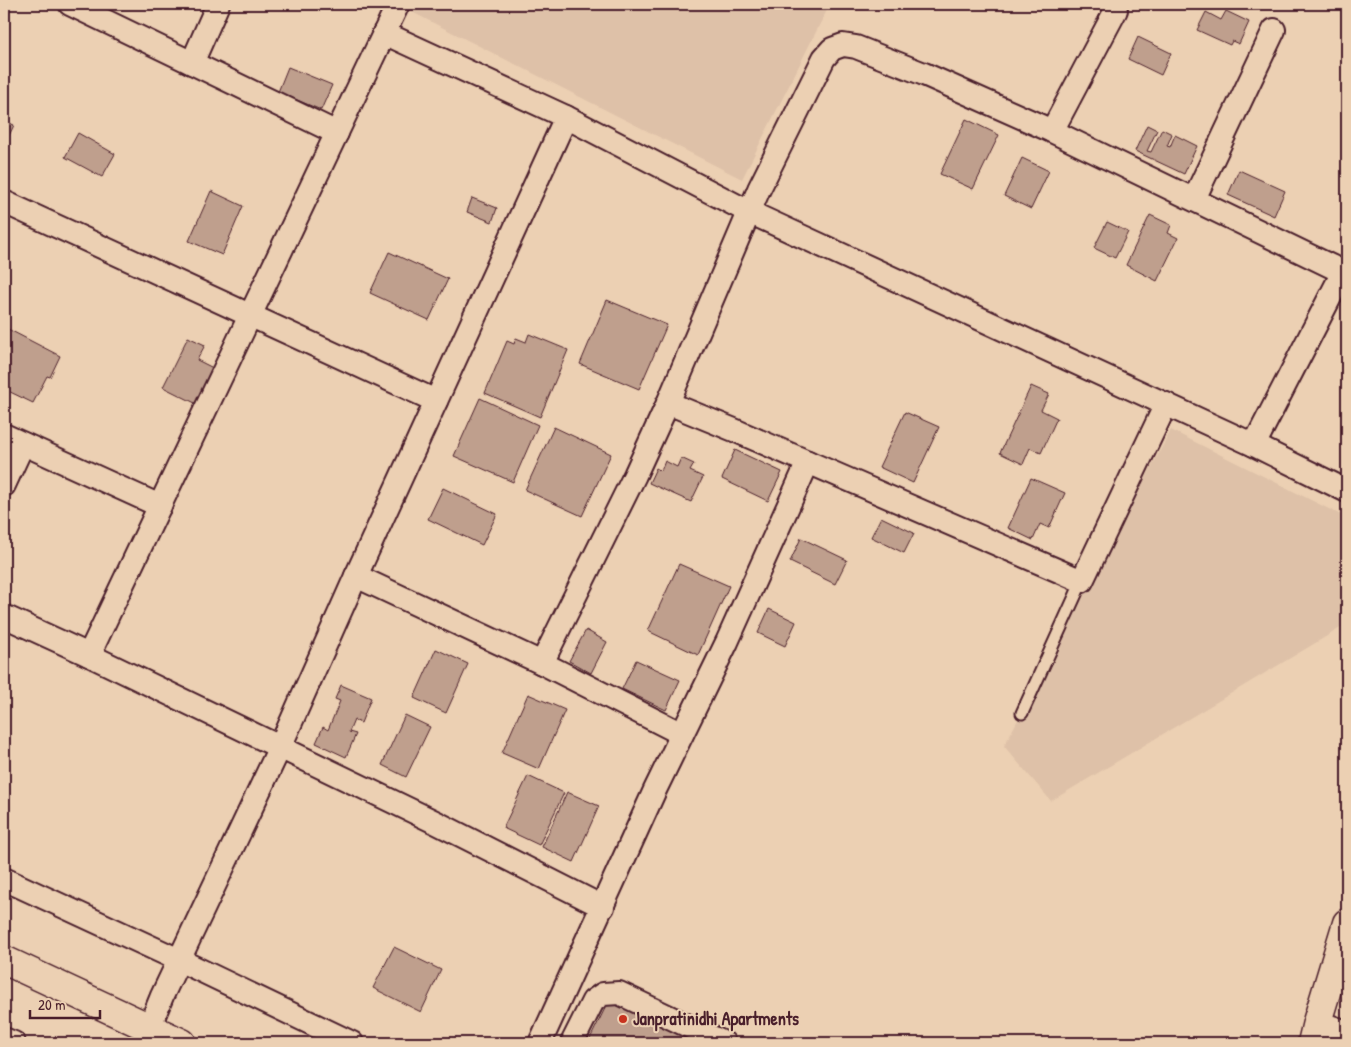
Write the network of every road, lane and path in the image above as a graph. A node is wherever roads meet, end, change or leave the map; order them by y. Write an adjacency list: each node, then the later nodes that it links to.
1 (70, 4): 7 (street)
2 (218, 4): 7 (street)
3 (398, 4): 6 (street)
4 (1116, 10): 9 (street)
5 (1274, 30): 11 (street)
6 (384, 32): 8 (street); 10 (street)
7 (192, 63): 10 (street)
8 (566, 117): 13 (street); 16 (street)
9 (1052, 130): 11 (street); 13 (street)
10 (338, 133): 15 (street)
11 (1194, 199): 14 (street)
12 (4, 202): 15 (street)
13 (749, 212): 17 (street); 18 (street)
14 (1345, 268): 20 (street)
15 (250, 316): 16 (street); 24 (street)
16 (436, 401): 25 (street)
17 (668, 404): 21 (street); 29 (street)
18 (1166, 404): 20 (street); 26 (street)
19 (14, 439): 22 (street); 24 (street)
20 (1254, 444): 23 (street)
21 (808, 462): 26 (street); 31 (street)
22 (4, 485)
23 (1347, 491)
24 (160, 506): 28 (street)
25 (356, 576): 29 (street); 32 (street)
26 (1082, 581): 30 (lane)
27 (4, 616): 28 (street)
28 (90, 655): 32 (street)
29 (542, 663): 31 (street)
30 (1022, 713)
31 (682, 734): 34 (street)
32 (280, 748): 34 (street); 37 (street)
33 (4, 879): 37 (street)
34 (603, 907): 45 (street)
35 (1347, 923): 39 (main road)
36 (4, 960): 40 (main road)
37 (179, 960): 40 (street); 44 (street)
38 (1347, 1032): 39 (street)
39 (1314, 1033)
40 (147, 1035): 43 (main road)
41 (4, 1039): 42 (street)
42 (14, 1043)
43 (182, 1043)
44 (352, 1043)
45 (540, 1043)
46 (572, 1043): 47 (street)
47 (724, 1043)

